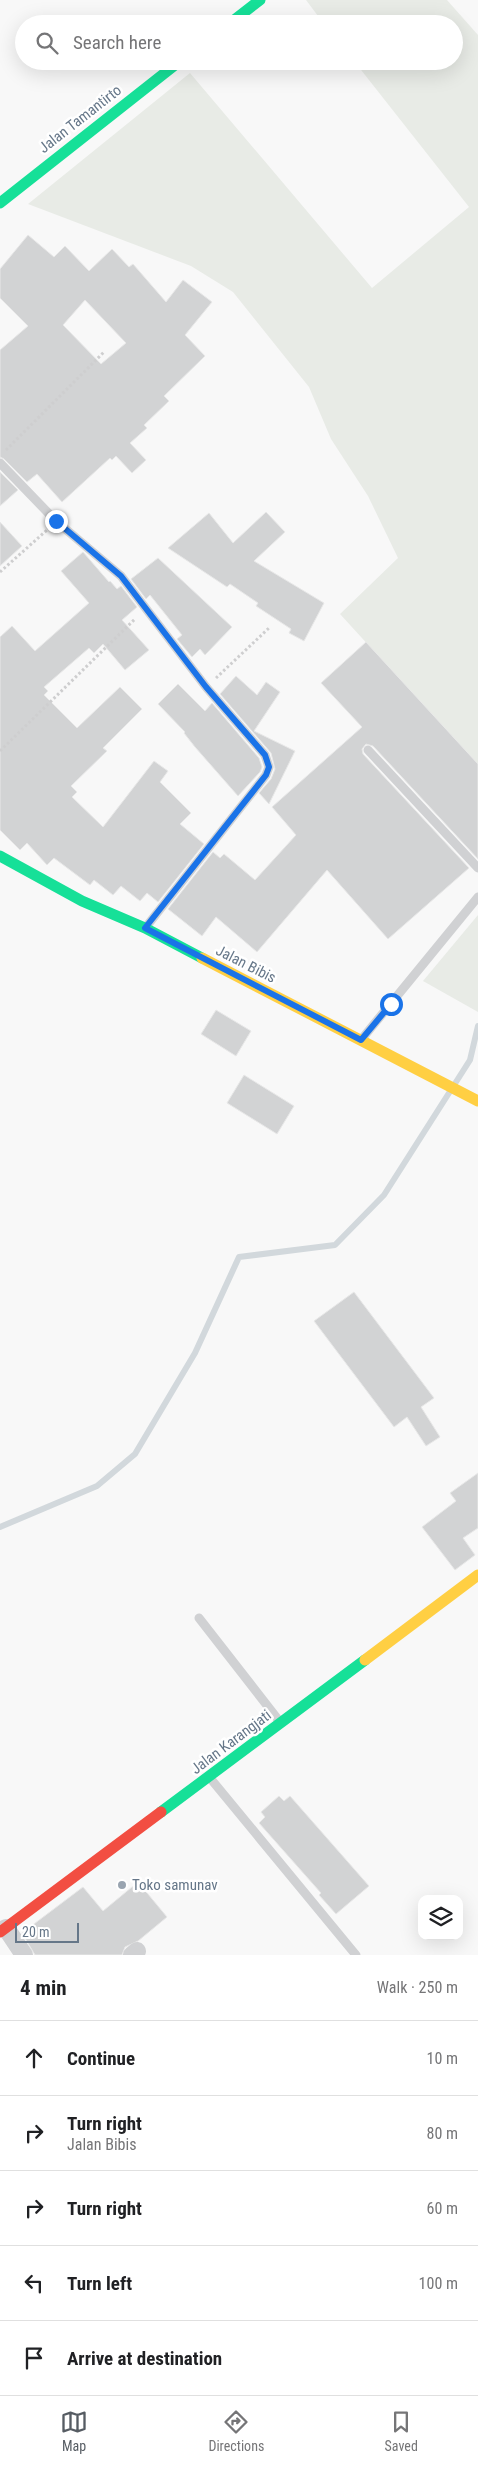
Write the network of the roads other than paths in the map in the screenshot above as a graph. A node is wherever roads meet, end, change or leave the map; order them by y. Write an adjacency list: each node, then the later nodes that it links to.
1 (260, 0): 2 (street)
2 (241, 15)
3 (168, 70): 4 (street, Jalan Tamantirto)
4 (0, 203)
5 (0, 463): 10 (lane)
6 (368, 750): 8 (lane)
7 (0, 856): 10 (street, Jalan Bibis)
8 (478, 868)
9 (478, 897): 11 (lane)
10 (145, 928): 11 (street, Jalan Bibis)
11 (361, 1040): 12 (street, Jalan Bibis)
12 (476, 1100)
13 (478, 1574): 15 (street, Jalan Karangjati)
14 (199, 1618): 15 (lane)
15 (281, 1723): 16 (street, Jalan Karangjati)
16 (209, 1777): 17 (street, Jalan Karangjati); 19 (lane)
17 (3, 1930): 18 (street)
18 (24, 1955)
19 (356, 1955)

